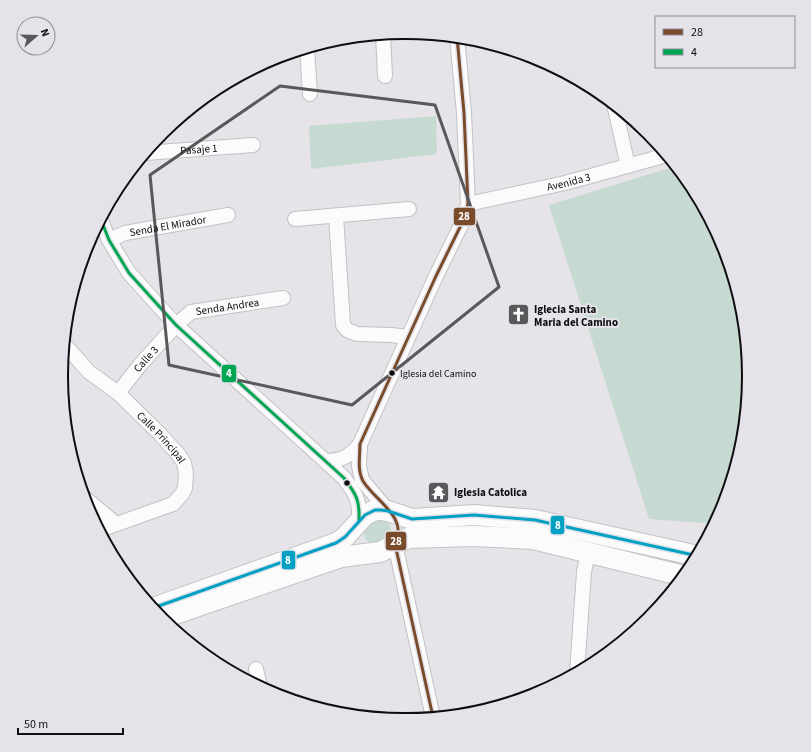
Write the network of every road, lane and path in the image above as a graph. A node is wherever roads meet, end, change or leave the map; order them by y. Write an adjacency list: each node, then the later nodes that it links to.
1 (383, 40): 4 (street)
2 (458, 43): 11 (street)
3 (307, 54): 5 (street)
4 (385, 76)
5 (310, 94)
6 (616, 113): 10 (street)
7 (253, 146): 8 (street, Pasaje 1)
8 (153, 153)
9 (661, 157): 10 (street, Avenida 3)
10 (628, 166): 11 (street, Avenida 3)
11 (468, 204): 20 (street)
12 (409, 209): 14 (street)
13 (228, 215): 17 (street, Senda El Mirador)
14 (336, 216): 15 (street); 20 (street)
15 (296, 219)
16 (103, 226): 17 (street)
17 (109, 240): 19 (street)
18 (283, 298): 19 (street, Senda Andrea)
19 (176, 325): 22 (street, Calle 3); 24 (street)
20 (408, 337): 23 (street)
21 (69, 351): 22 (street, Calle Principal)
22 (118, 393): 27 (street, Calle Principal)
23 (360, 444): 24 (street); 26 (street)
24 (326, 461): 28 (street)
25 (94, 506): 27 (street)
26 (388, 511): 28 (highway); 30 (highway); 33 (highway)
27 (116, 524): 29 (street, Calle Principal)
28 (357, 524): 31 (highway); 35 (highway)
29 (105, 528)
30 (396, 544): 31 (highway); 32 (highway); 40 (street)
31 (369, 553): 36 (highway)
32 (588, 553): 34 (highway); 37 (street)
33 (691, 554)
34 (678, 574)
35 (159, 606)
36 (170, 616)
37 (577, 666)
38 (256, 669): 39 (street)
39 (258, 679)
40 (432, 712)

